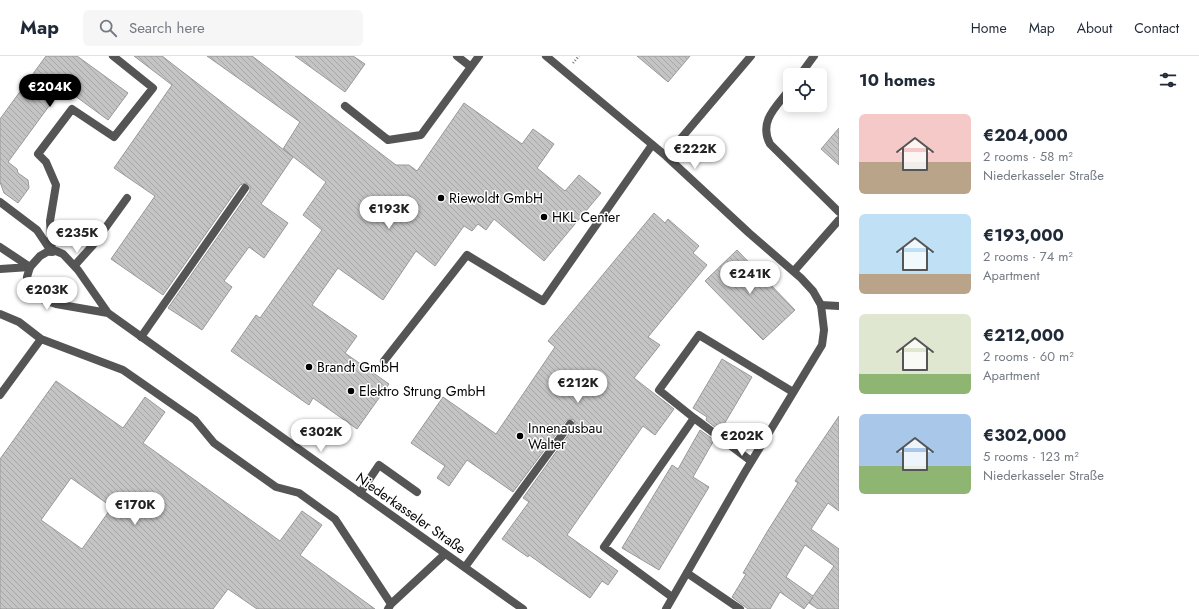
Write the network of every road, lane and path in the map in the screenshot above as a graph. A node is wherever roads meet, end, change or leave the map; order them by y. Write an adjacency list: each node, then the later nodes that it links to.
1 (113, 56): 19 (street)
2 (457, 56): 7 (street)
3 (479, 56): 7 (street)
4 (546, 56): 11 (street)
5 (751, 56): 12 (street)
6 (814, 56): 8 (street)
7 (471, 68): 10 (street)
8 (805, 68)
9 (783, 98): 16 (street)
10 (345, 106)
11 (652, 145): 12 (street); 30 (street)
12 (666, 156): 23 (street)
13 (245, 188): 28 (street)
14 (127, 198): 20 (street)
15 (0, 202): 19 (street)
16 (839, 212)
17 (839, 220): 23 (street)
18 (0, 247): 21 (street)
19 (52, 252): 20 (street, Niederkasseler Straße); 21 (street)
20 (75, 266): 26 (street, Niederkasseler Straße)
21 (30, 267): 22 (street); 26 (street, Niederkasseler Straße)
22 (0, 269)
23 (794, 271): 24 (street)
24 (822, 305): 25 (street); 31 (street)
25 (839, 306)
26 (108, 313): 28 (street, Niederkasseler Straße)
27 (0, 314): 29 (street)
28 (141, 336): 37 (street, Niederkasseler Straße)
29 (41, 339): 32 (street); 42 (street)
30 (384, 361)
31 (793, 392): 33 (street); 35 (street)
32 (0, 395)
33 (694, 418): 35 (street); 41 (street)
34 (570, 424): 39 (street)
35 (752, 461): 40 (street)
36 (417, 492): 37 (street)
37 (360, 493): 38 (street, Niederkasseler Straße)
38 (445, 554): 39 (street, Niederkasseler Straße); 42 (street)
39 (465, 568): 43 (street, Niederkasseler Straße)
40 (686, 573): 41 (street); 45 (street)
41 (672, 597): 44 (street)
42 (390, 607)
43 (523, 609)
44 (666, 609)
45 (740, 609)

